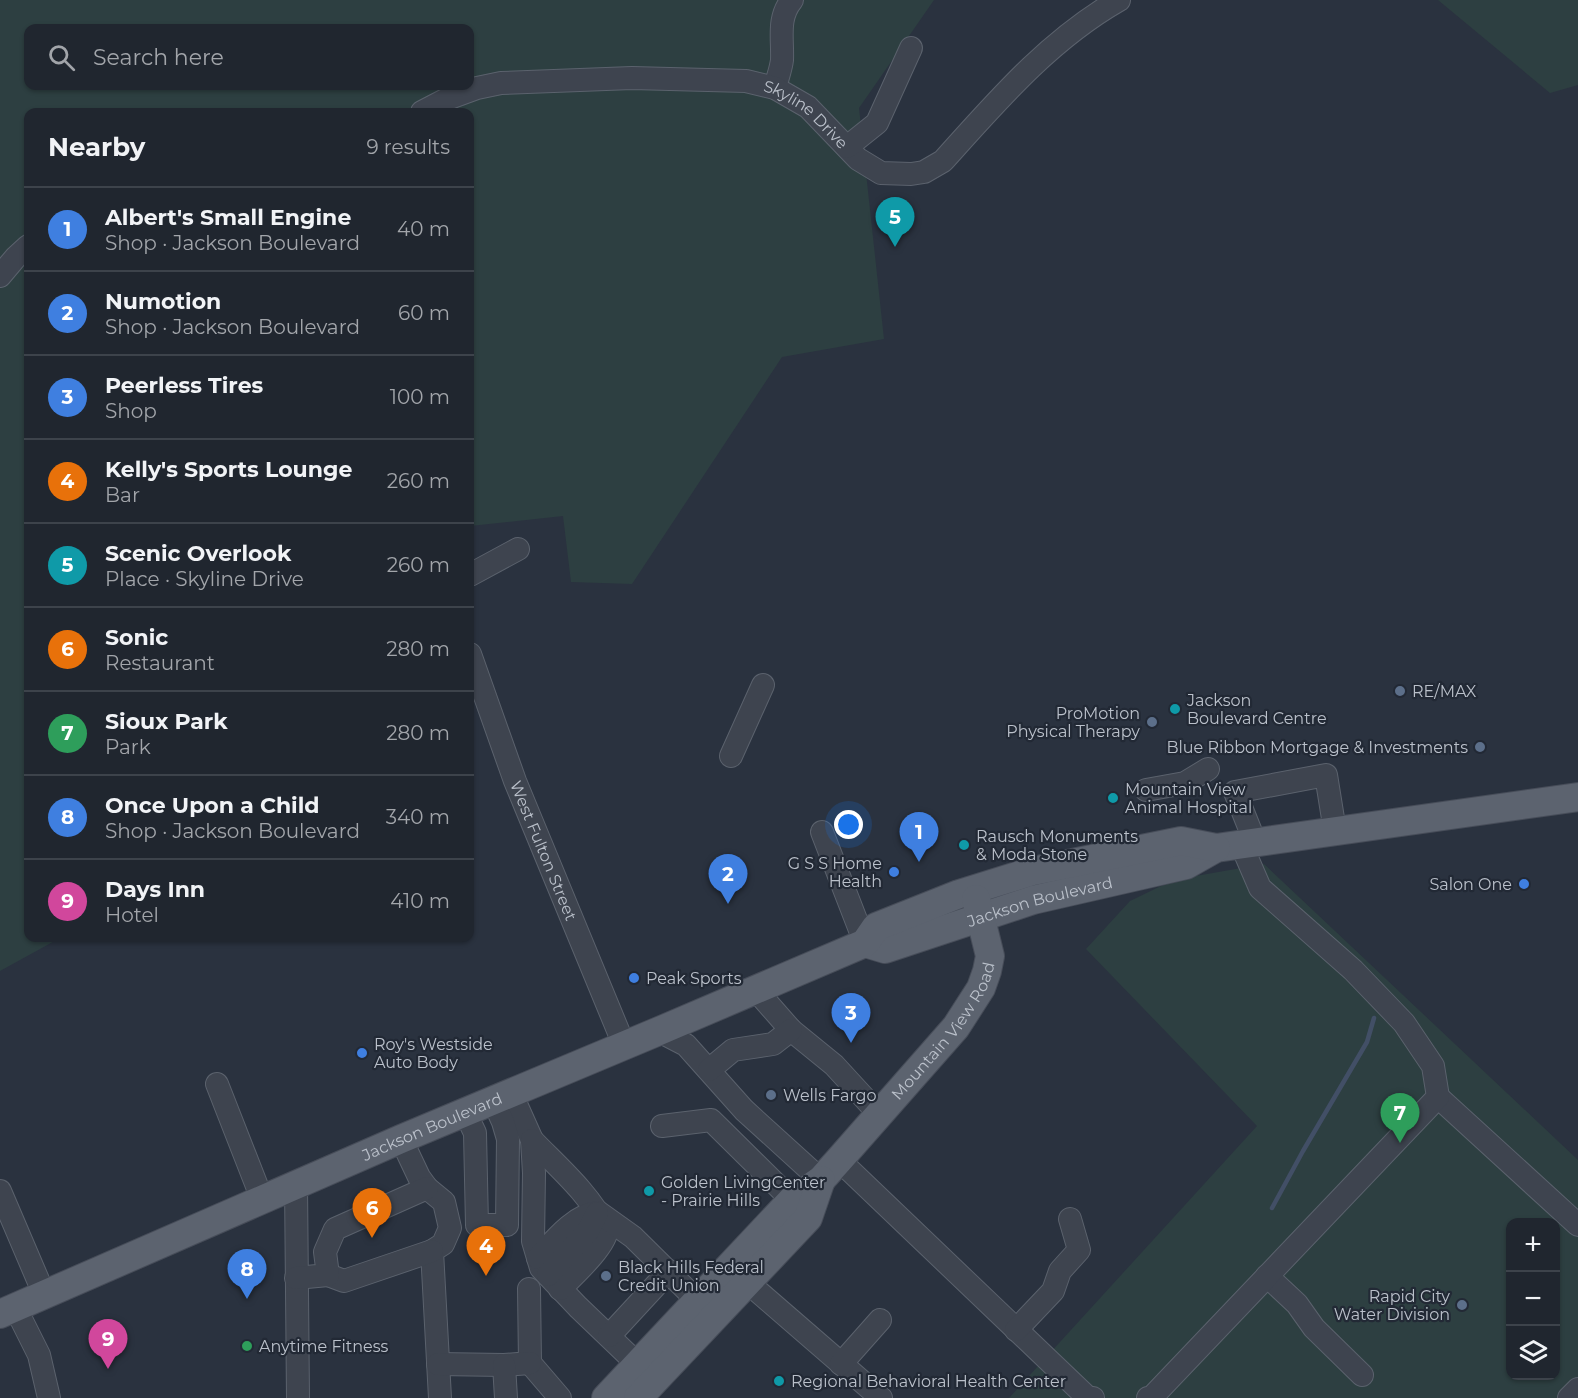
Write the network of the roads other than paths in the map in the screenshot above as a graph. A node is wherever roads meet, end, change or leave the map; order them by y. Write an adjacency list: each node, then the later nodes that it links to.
1 (792, 0): 4 (street)
2 (1119, 0): 8 (street, Skyline Drive)
3 (911, 48): 8 (street)
4 (775, 88): 5 (street, Skyline Drive); 8 (street, Skyline Drive)
5 (474, 89)
6 (472, 90): 7 (street, Skyline Drive)
7 (430, 108)
8 (847, 147)
9 (24, 249): 10 (street)
10 (0, 276)
11 (518, 549): 12 (street)
12 (474, 573)
13 (474, 665): 28 (street, West Fulton Street)
14 (764, 685): 15 (street)
15 (731, 756)
16 (1208, 770): 17 (street)
17 (1146, 790)
18 (1578, 797): 19 (main road, Jackson Boulevard)
19 (1335, 831): 21 (main road, Jackson Boulevard); 21 (street)
20 (822, 832): 24 (street)
21 (1237, 845): 22 (main road, Jackson Boulevard); 23 (main road, Jackson Boulevard); 32 (street)
22 (973, 889): 23 (main road, Mountain View Road); 24 (main road, Jackson Boulevard)
23 (981, 917): 24 (main road, Jackson Boulevard); 34 (main road, Mountain View Road)
24 (865, 943): 25 (main road, Jackson Boulevard)
25 (755, 989): 26 (street); 27 (main road, Jackson Boulevard)
26 (791, 1030): 29 (street); 34 (street)
27 (659, 1031): 28 (main road, Jackson Boulevard); 29 (street)
28 (624, 1046): 31 (main road, Jackson Boulevard)
29 (709, 1071): 38 (street)
30 (217, 1084): 42 (street)
31 (502, 1097): 33 (main road, Jackson Boulevard); 33 (street); 37 (street)
32 (1438, 1097): 46 (street); 50 (street)
33 (465, 1112): 36 (main road, Jackson Boulevard)
34 (879, 1114): 38 (main road, Mountain View Road)
35 (662, 1126): 43 (street)
36 (401, 1139): 39 (main road, Jackson Boulevard); 40 (street)
37 (532, 1140): 44 (street); 51 (street)
38 (830, 1170): 43 (main road, Mountain View Road); 53 (main road, Mountain View Road); 59 (street)
39 (296, 1184): 42 (main road, Jackson Boulevard); 52 (street)
40 (427, 1188): 47 (street); 49 (street)
41 (0, 1191): 55 (street)
42 (262, 1199): 55 (main road, Jackson Boulevard)
43 (792, 1200): 56 (main road, Mountain View Road)
44 (598, 1212): 48 (street); 51 (street); 51 (street)
45 (1070, 1219): 59 (street)
46 (1578, 1225)
47 (432, 1251): 49 (street); 62 (street)
48 (669, 1271): 56 (street); 60 (street)
49 (328, 1275): 52 (street)
50 (1267, 1276): 65 (street); 76 (street)
51 (551, 1277): 60 (street)
52 (296, 1278): 70 (street)
53 (747, 1282): 56 (main road, Mountain View Road); 63 (street)
54 (529, 1289): 61 (street)
55 (44, 1294): 57 (main road, Jackson Boulevard)
56 (706, 1309): 66 (main road, Mountain View Road)
57 (7, 1310): 69 (street)
58 (880, 1320): 63 (street)
59 (1016, 1330): 75 (street)
60 (609, 1336): 66 (street)
61 (530, 1363): 64 (street); 73 (street)
62 (438, 1364): 64 (street); 71 (street)
63 (841, 1364): 68 (street)
64 (504, 1365): 72 (street)
65 (1362, 1375)
66 (644, 1381): 74 (main road, Mountain View Road)
67 (1578, 1389): 77 (street)
68 (870, 1395)
69 (49, 1398)
70 (298, 1398)
71 (440, 1398)
72 (506, 1398)
73 (560, 1398)
74 (606, 1398)
75 (1093, 1398)
76 (1148, 1398)
77 (1569, 1398)

